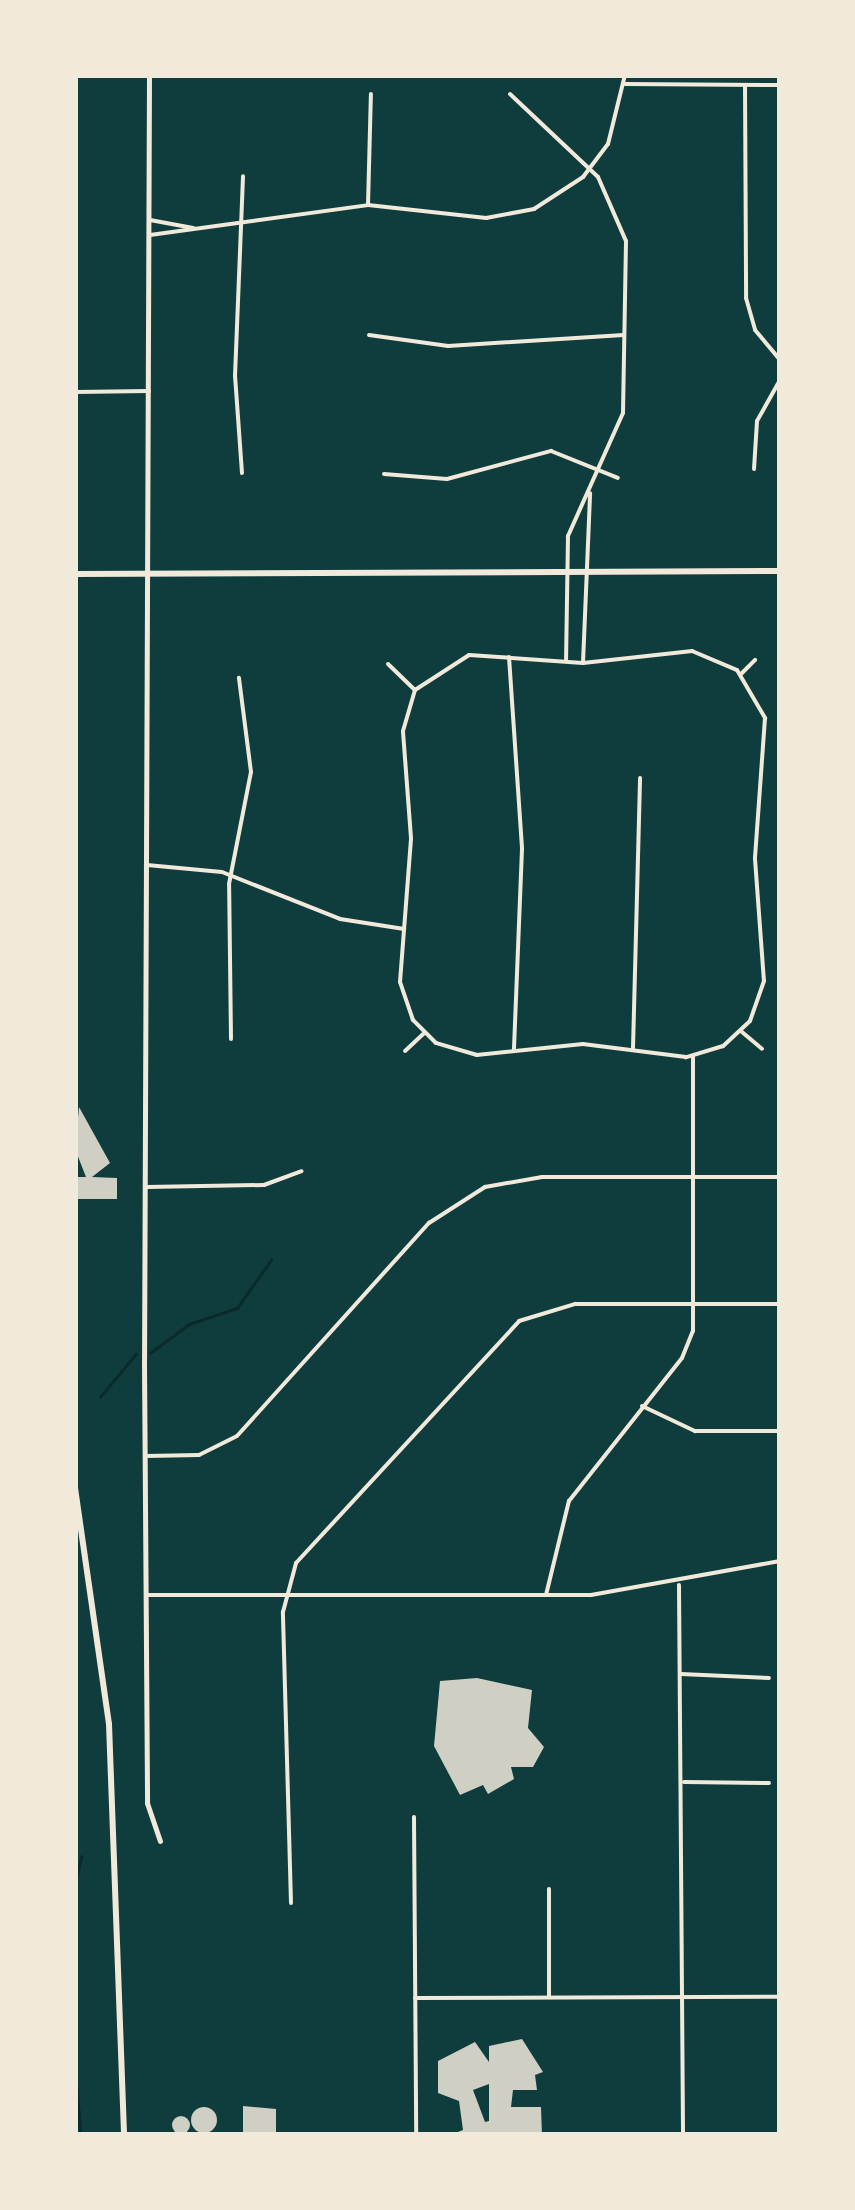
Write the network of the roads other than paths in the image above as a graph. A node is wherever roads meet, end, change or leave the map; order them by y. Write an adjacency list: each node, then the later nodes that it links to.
1 (150, 75): 11 (street)
2 (625, 75): 3 (street)
3 (625, 84): 4 (street); 8 (street)
4 (745, 85): 5 (street); 17 (street)
5 (780, 85)
6 (370, 94): 10 (street)
7 (510, 94): 8 (street)
8 (590, 170): 10 (street); 16 (street)
9 (243, 176): 12 (street)
10 (368, 205): 12 (street)
11 (150, 220): 13 (street); 14 (street)
12 (246, 227): 13 (street); 23 (street)
13 (194, 228): 14 (street)
14 (150, 236): 19 (street)
15 (369, 335): 16 (street)
16 (624, 335): 22 (street)
17 (780, 360)
18 (780, 380): 21 (street)
19 (150, 391): 20 (street); 31 (street)
20 (75, 392)
21 (754, 470)
22 (602, 471): 24 (street); 25 (street); 26 (street)
23 (242, 473)
24 (384, 474)
25 (618, 478)
26 (590, 490): 28 (street); 29 (street)
27 (780, 571): 29 (main road)
28 (566, 572): 29 (main road); 31 (main road); 34 (street)
29 (583, 572): 35 (street)
30 (75, 574): 31 (main road)
31 (146, 574): 41 (street)
32 (509, 657): 34 (street); 39 (street); 49 (street)
33 (755, 660): 37 (street)
34 (566, 662): 35 (street)
35 (583, 663): 37 (street)
36 (388, 664): 39 (street)
37 (742, 674): 45 (street)
38 (239, 678): 42 (street)
39 (415, 690): 43 (street)
40 (640, 778): 47 (street)
41 (146, 866): 42 (street); 55 (street)
42 (231, 875): 43 (street); 46 (street)
43 (404, 928): 44 (street)
44 (424, 1032): 49 (street); 50 (street)
45 (742, 1032): 48 (street); 51 (street)
46 (231, 1039)
47 (634, 1048): 49 (street); 51 (street)
48 (762, 1049)
49 (514, 1050)
50 (405, 1051)
51 (694, 1056): 53 (street)
52 (302, 1172): 55 (street)
53 (694, 1177): 54 (street); 56 (street); 60 (street)
54 (780, 1177)
55 (147, 1187): 60 (street)
56 (694, 1304): 57 (street); 58 (street); 65 (street)
57 (780, 1304)
58 (642, 1406): 59 (street); 66 (street)
59 (780, 1431)
60 (144, 1456): 64 (street)
61 (75, 1488): 79 (main road)
62 (780, 1561): 63 (street)
63 (679, 1584): 66 (street); 67 (street)
64 (147, 1595): 65 (street); 72 (street)
65 (285, 1595): 66 (street); 74 (street)
66 (546, 1595)
67 (681, 1674): 68 (street); 69 (street)
68 (769, 1678)
69 (682, 1782): 70 (street); 77 (street)
70 (769, 1783)
71 (414, 1817): 76 (street)
72 (160, 1841)
73 (549, 1890): 75 (street)
74 (290, 1903)
75 (549, 1997): 76 (street); 77 (street)
76 (415, 1998): 80 (street)
77 (683, 1998): 78 (street); 81 (street)
78 (780, 1998)
79 (124, 2135)
80 (416, 2135)
81 (683, 2135)

